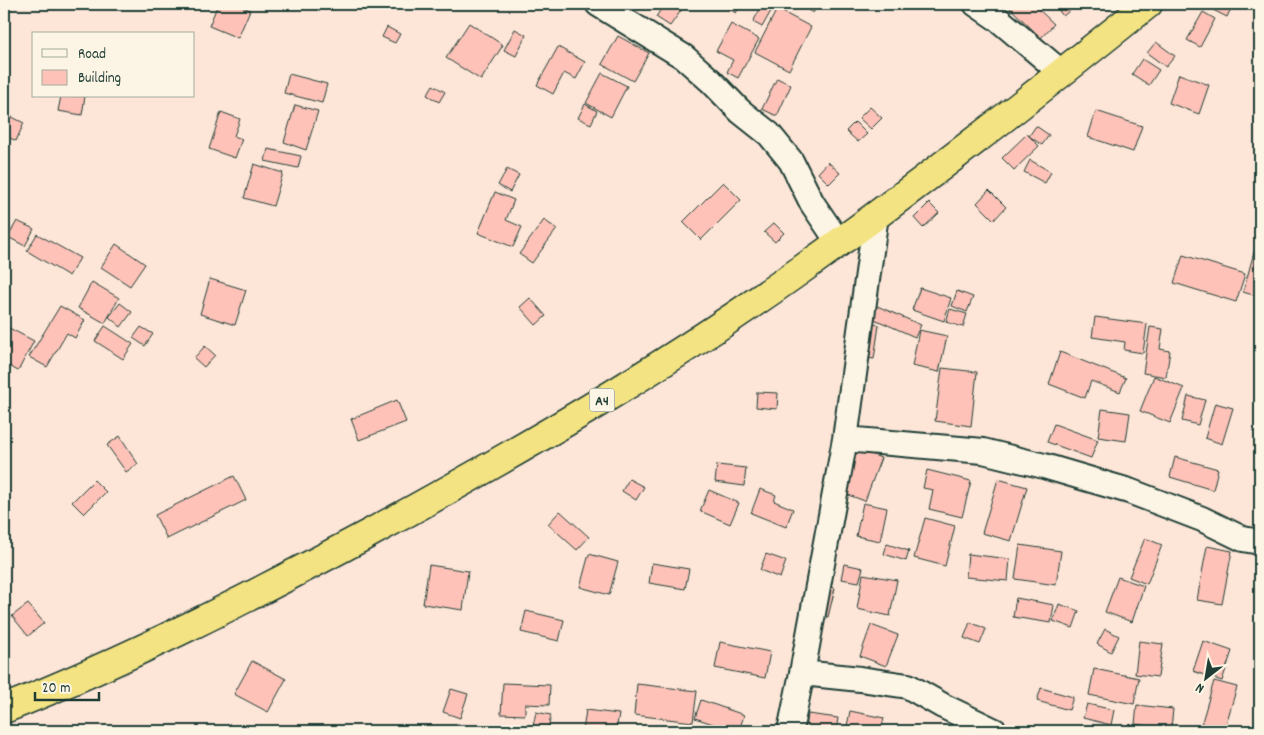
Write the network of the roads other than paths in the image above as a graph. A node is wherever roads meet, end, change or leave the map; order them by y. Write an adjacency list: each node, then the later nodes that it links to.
1 (598, 4): 6 (street)
2 (976, 4): 4 (street)
3 (1148, 4): 4 (highway, A4)
4 (1062, 73): 5 (highway, A4)
5 (876, 215): 6 (highway, A4); 7 (street)
6 (839, 243): 10 (highway, A4)
7 (845, 439): 8 (street); 9 (street)
8 (1260, 542)
9 (802, 672): 11 (street); 12 (street)
10 (4, 709)
11 (790, 731)
12 (995, 731)

